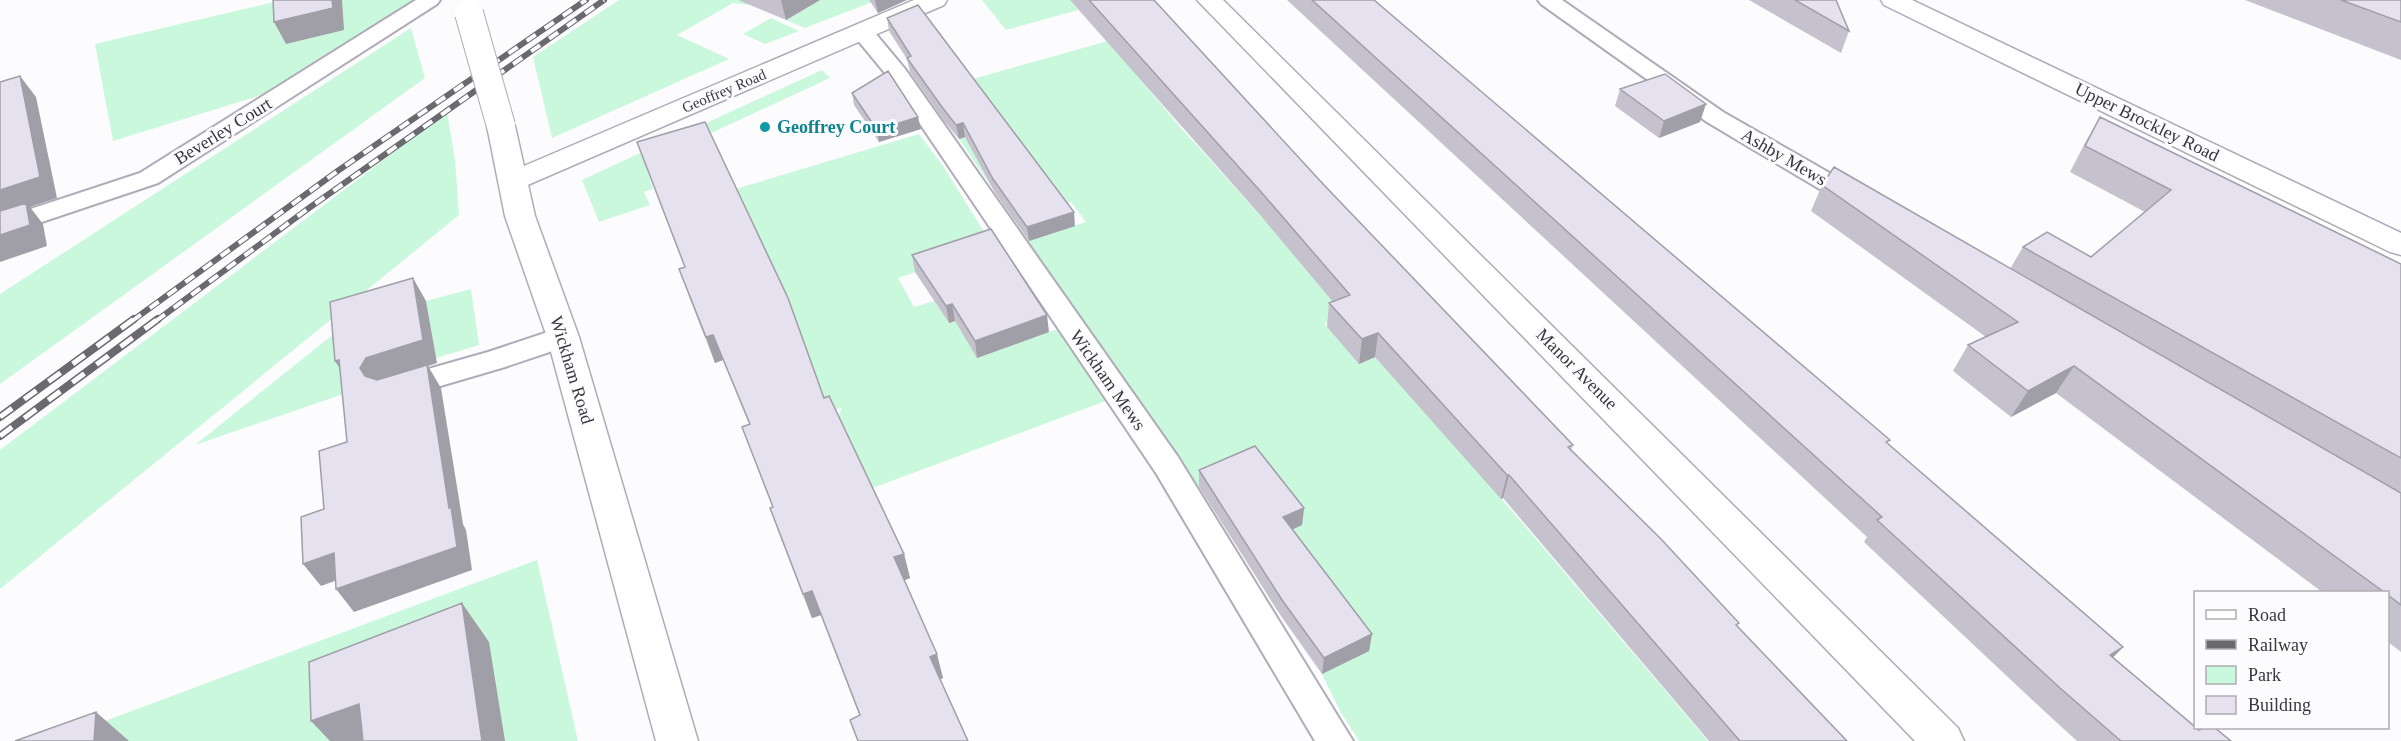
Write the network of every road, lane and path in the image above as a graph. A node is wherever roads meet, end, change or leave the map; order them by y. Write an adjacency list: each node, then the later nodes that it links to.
1 (430, 0): 10 (lane, Beverley Court)
2 (935, 0): 7 (street, Geoffrey Road)
3 (1209, 0): 16 (street, Manor Avenue)
4 (1548, 0): 9 (lane, Ashby Mews)
5 (1893, 0): 11 (street, Upper Brockley Road)
6 (468, 6): 8 (street, Wickham Road, bridge)
7 (862, 32): 8 (street, Geoffrey Road); 15 (lane, Wickham Mews)
8 (513, 181): 12 (street, Wickham Road)
9 (1881, 214)
10 (0, 228)
11 (2401, 244)
12 (563, 337): 13 (lane); 14 (street, Wickham Road)
13 (391, 390)
14 (677, 741)
15 (1335, 741)
16 (1943, 741)

